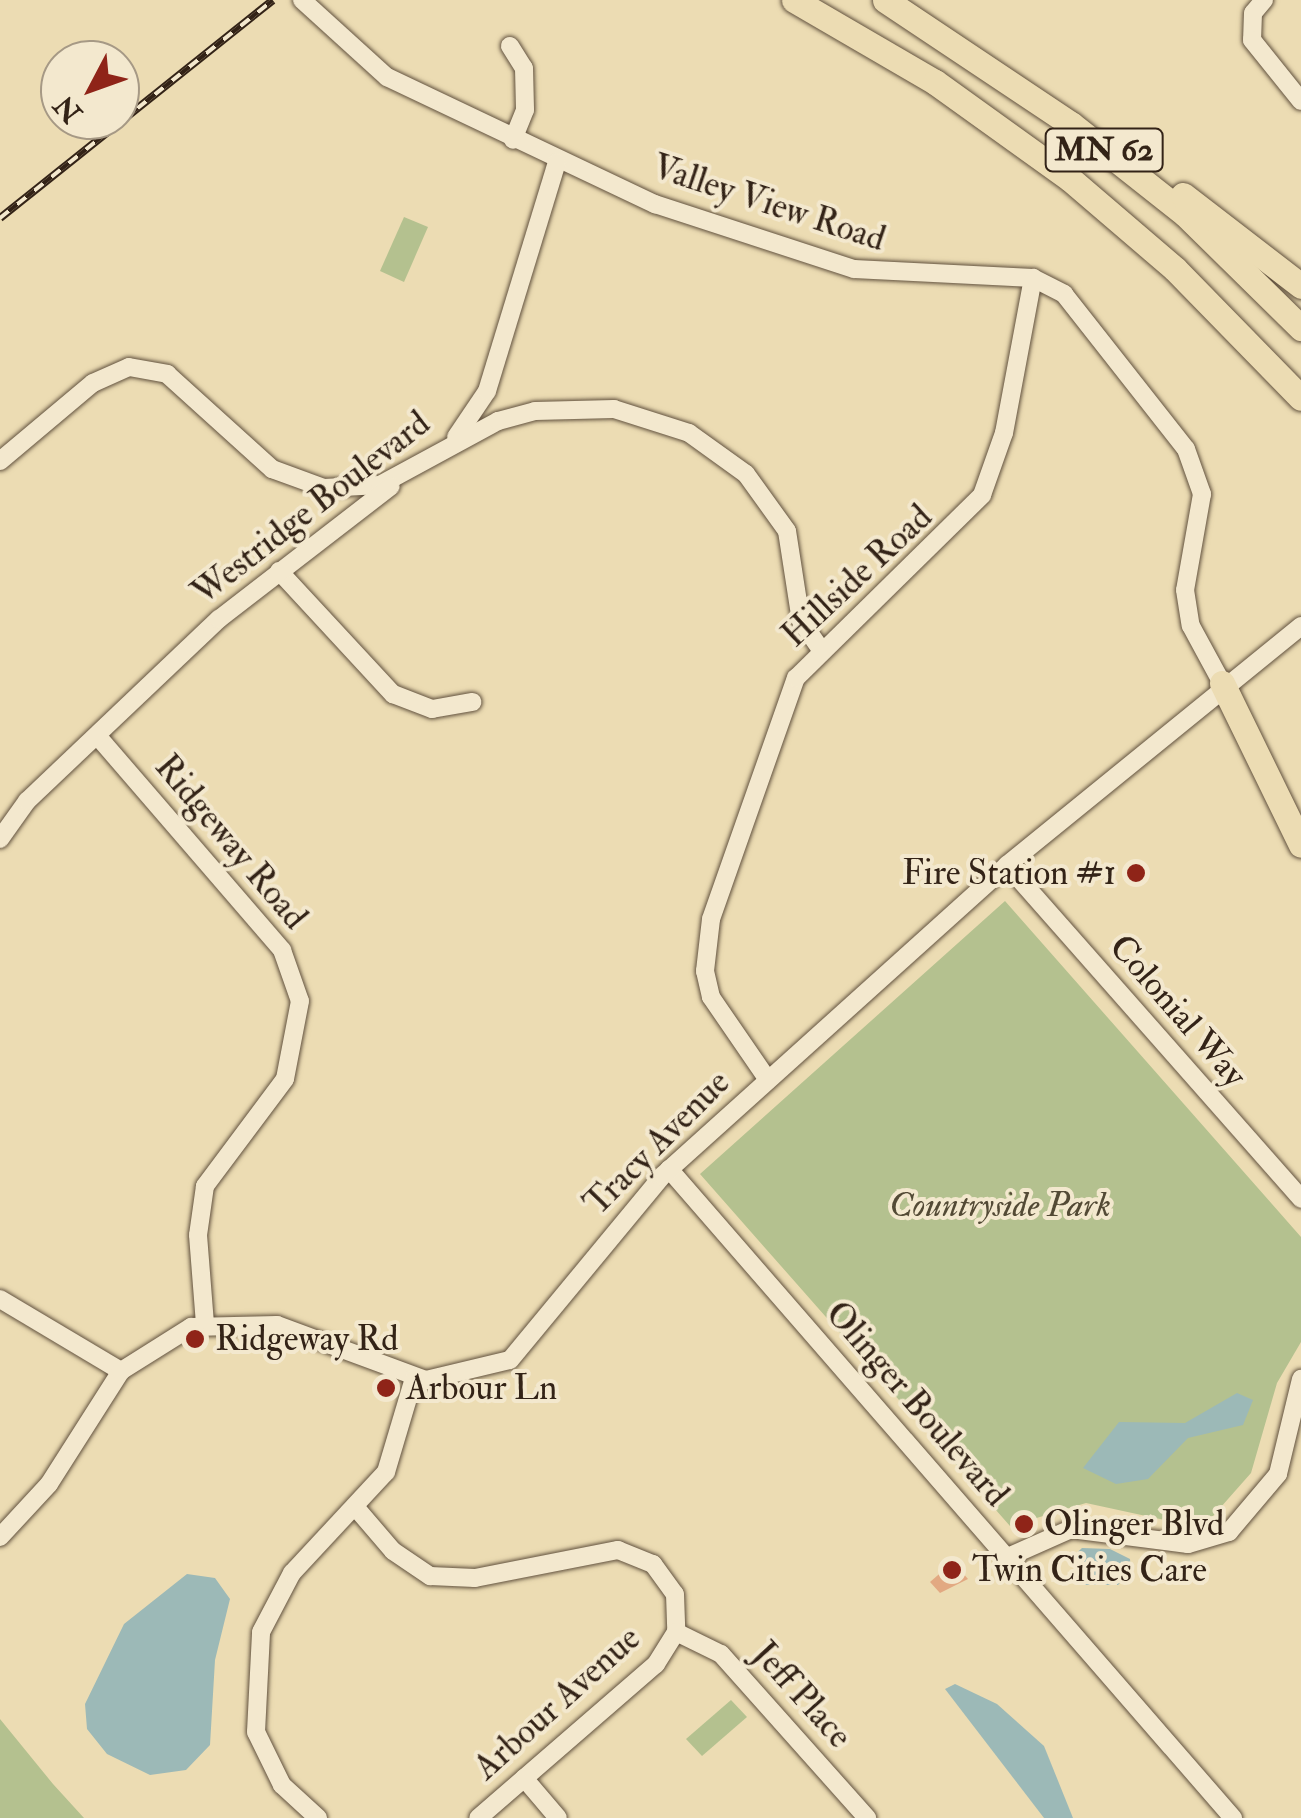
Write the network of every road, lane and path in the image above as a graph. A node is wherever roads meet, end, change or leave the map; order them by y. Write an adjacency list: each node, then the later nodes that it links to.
1 (794, 0): 13 (highway, MN 62)
2 (885, 0): 6 (highway, MN 62)
3 (1264, 0): 7 (street)
4 (306, 6): 8 (street, Valley View Road)
5 (510, 46): 8 (street)
6 (1020, 86): 11 (highway); 12 (highway, MN 62)
7 (1301, 101)
8 (513, 140): 9 (street, Valley View Road)
9 (556, 162): 10 (street, Valley View Road); 14 (street, Westridge Boulevard)
10 (1033, 278): 18 (street, Hillside Road); 19 (street)
11 (1301, 286)
12 (1301, 328)
13 (1301, 398)
14 (428, 458): 15 (street); 16 (street, Westridge Boulevard); 18 (street)
15 (0, 461)
16 (279, 571): 20 (street); 21 (street, Westridge Boulevard)
17 (1301, 626): 19 (street, Tracy Avenue)
18 (820, 647): 26 (street, Hillside Road)
19 (1222, 683): 22 (highway); 24 (highway); 25 (street, Tracy Avenue)
20 (472, 702)
21 (100, 739): 23 (street, Westridge Boulevard); 30 (street, Ridgeway Road)
22 (1301, 811)
23 (0, 839)
24 (1301, 846)
25 (1007, 865): 26 (street, Tracy Avenue); 28 (street, Colonial Way)
26 (768, 1080): 27 (street, Tracy Avenue)
27 (669, 1170): 32 (street, Tracy Avenue); 36 (street, Olinger Boulevard)
28 (1301, 1199)
29 (0, 1300): 31 (street)
30 (205, 1323): 31 (street, Tracy Avenue); 32 (street, Tracy Avenue)
31 (121, 1371): 35 (street, Tracy Avenue)
32 (414, 1378): 34 (street)
33 (1301, 1379): 36 (street)
34 (358, 1509): 37 (street); 39 (street)
35 (0, 1537)
36 (1008, 1557): 43 (street, Olinger Boulevard)
37 (676, 1632): 38 (street, Arbour Avenue); 42 (street, Jeff Place)
38 (524, 1778): 40 (street, Arbour Avenue); 41 (street)
39 (318, 1818)
40 (478, 1818)
41 (558, 1818)
42 (867, 1818)
43 (1233, 1818)

